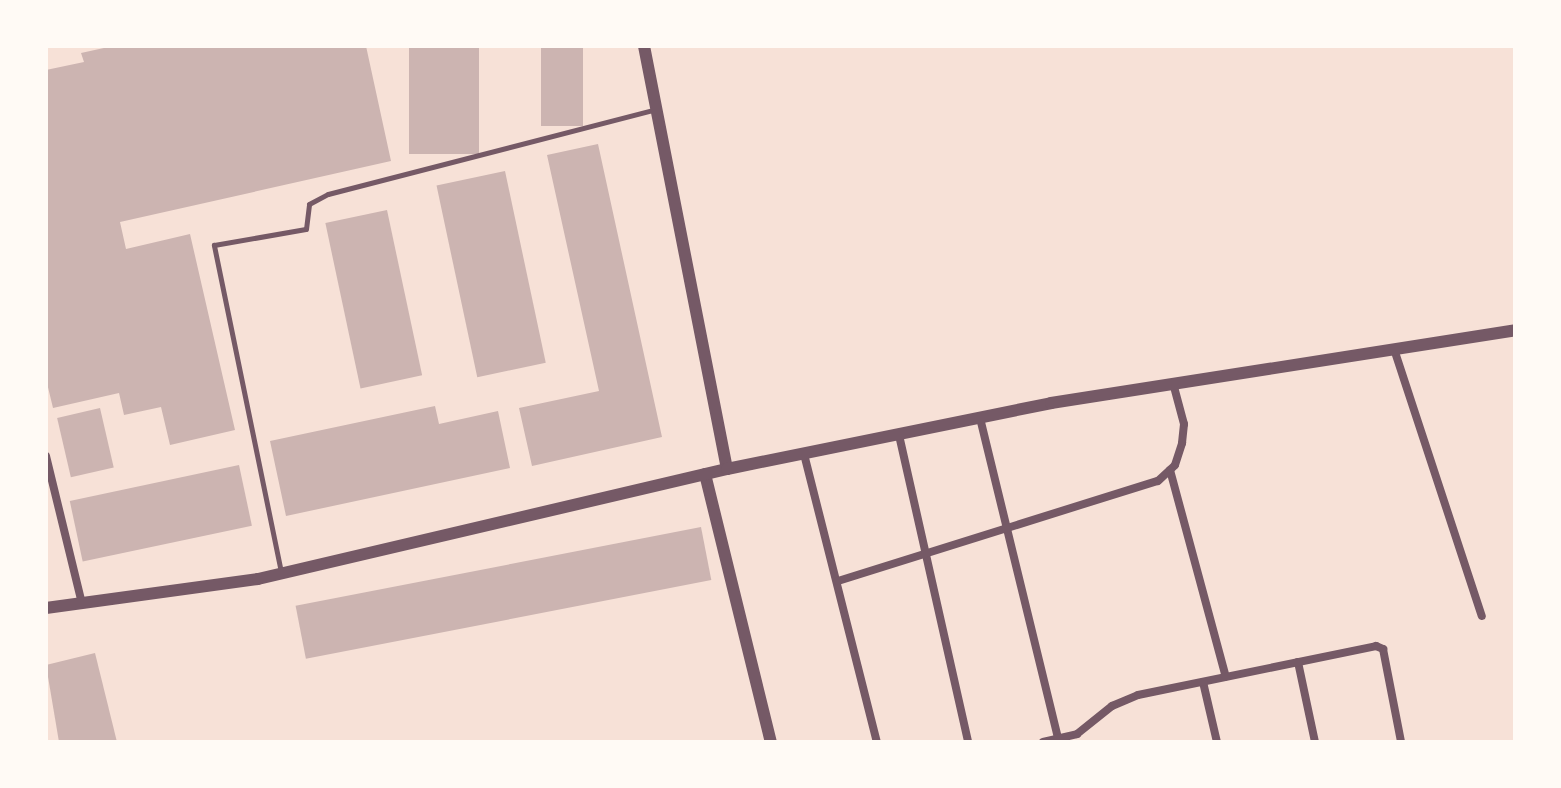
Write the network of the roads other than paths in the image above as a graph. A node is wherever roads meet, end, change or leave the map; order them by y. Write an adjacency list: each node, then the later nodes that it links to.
1 (644, 46): 2 (street)
2 (657, 109): 10 (street); 15 (lane)
3 (1515, 330): 4 (street)
4 (1394, 349): 5 (street); 19 (street)
5 (1173, 383): 6 (street); 11 (street)
6 (980, 418): 7 (street); 13 (street)
7 (899, 435): 8 (street); 14 (street)
8 (804, 454): 10 (street); 16 (street)
9 (46, 456): 17 (street)
10 (727, 469): 12 (street)
11 (1170, 470): 13 (street); 21 (street)
12 (705, 474): 15 (street); 24 (street)
13 (1009, 531): 14 (street); 23 (street)
14 (926, 555): 16 (street); 26 (street)
15 (281, 574): 17 (street)
16 (838, 581): 25 (street)
17 (82, 604): 18 (street)
18 (46, 608)
19 (1482, 616)
20 (1298, 662): 21 (street); 29 (street); 30 (street)
21 (1226, 677): 22 (street)
22 (1203, 682): 23 (street); 28 (street)
23 (1058, 739): 27 (street)
24 (771, 742)
25 (877, 742)
26 (968, 742)
27 (1043, 742)
28 (1217, 742)
29 (1315, 742)
30 (1401, 742)

